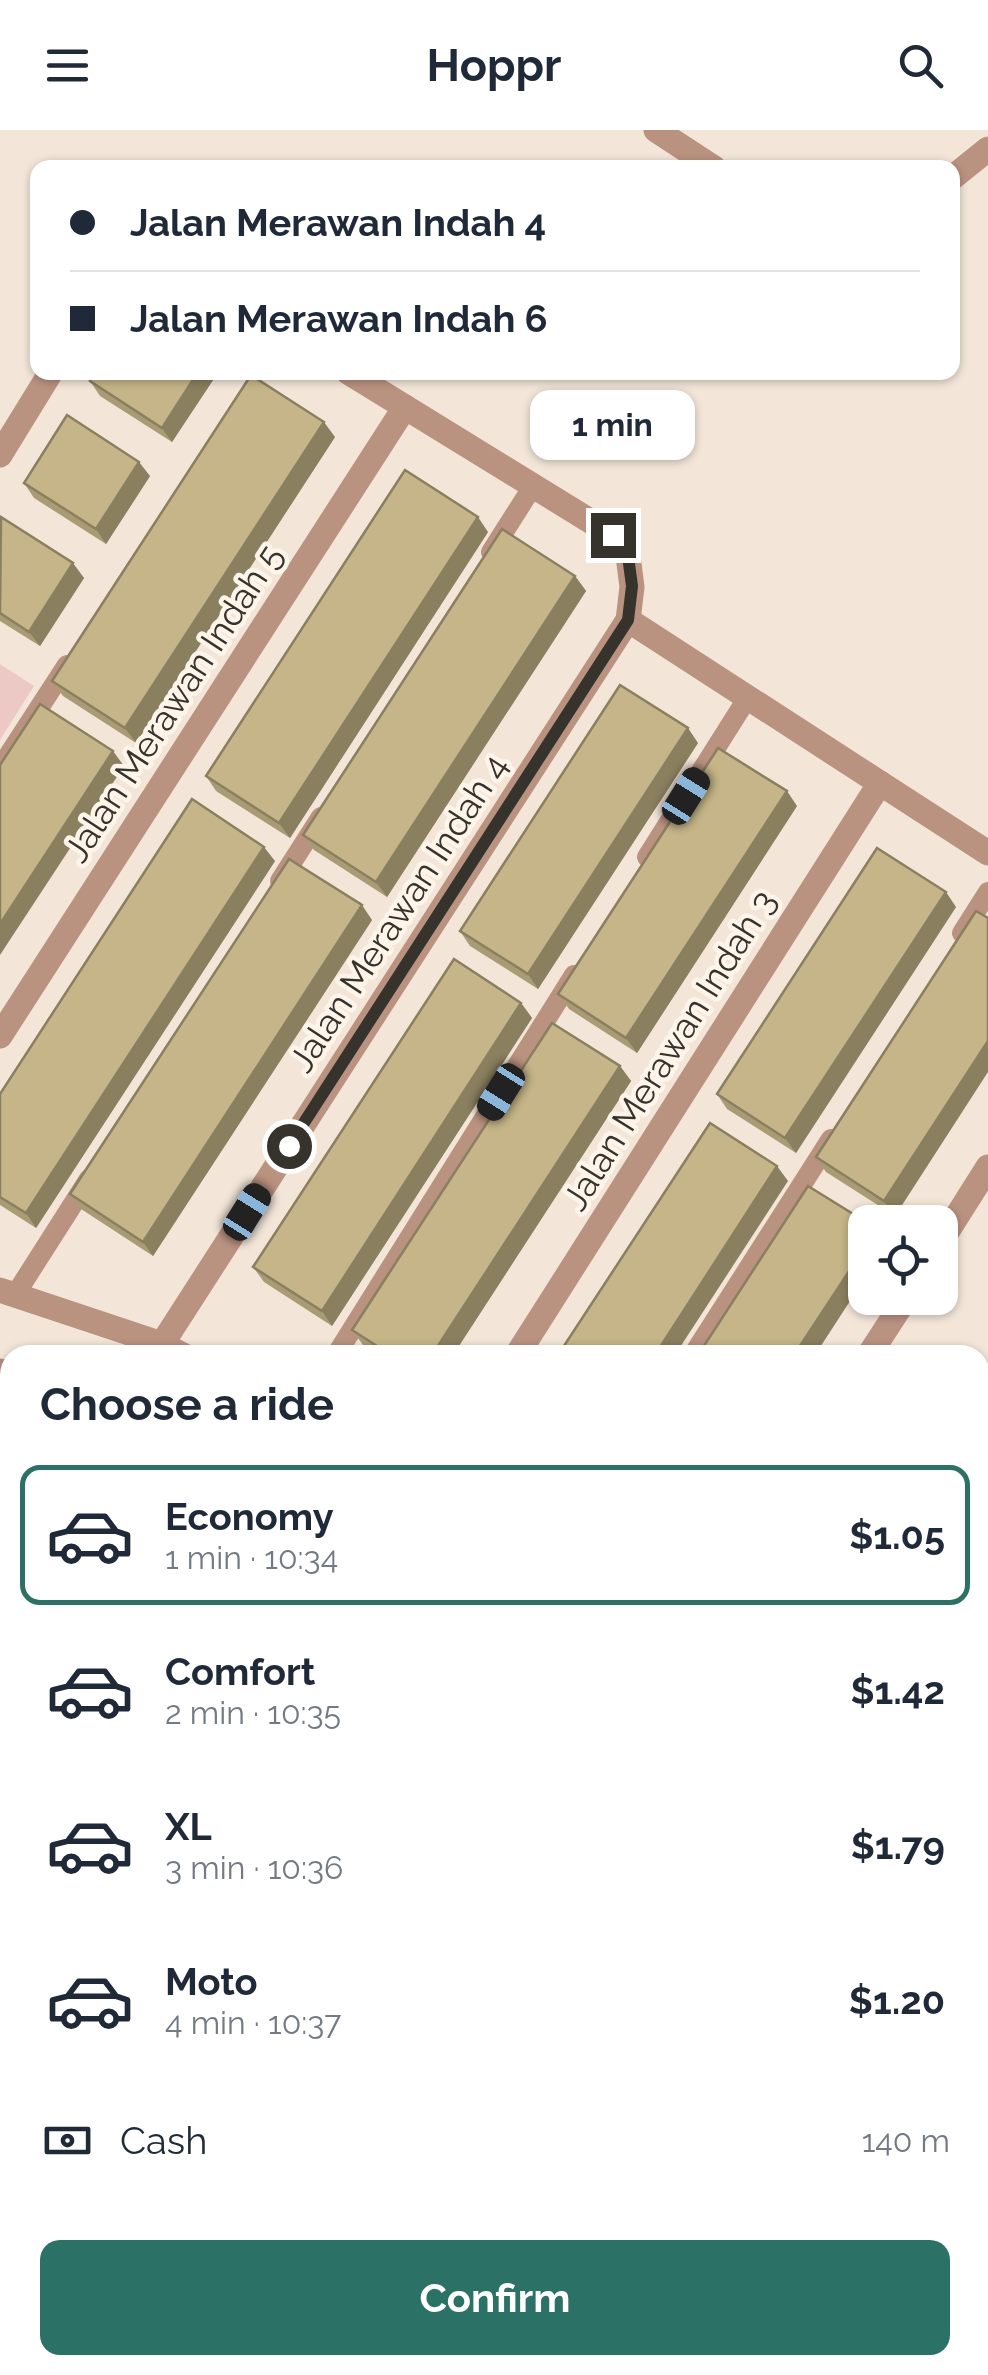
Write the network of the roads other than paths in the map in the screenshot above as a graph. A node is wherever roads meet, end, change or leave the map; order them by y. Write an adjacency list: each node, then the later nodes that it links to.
1 (656, 130): 3 (street)
2 (988, 149): 4 (street)
3 (702, 160)
4 (960, 172)
5 (46, 380): 8 (street)
6 (361, 380): 7 (street)
7 (404, 407): 9 (street); 23 (street, Jalan Merawan Indah 5)
8 (0, 456)
9 (534, 486): 10 (lane); 11 (street)
10 (480, 568)
11 (628, 620): 13 (street); 31 (street, Jalan Merawan Indah 4)
12 (75, 652): 14 (lane)
13 (748, 698): 15 (street); 18 (lane)
14 (0, 768)
15 (880, 783): 17 (street); 33 (street, Jalan Merawan Indah 3)
16 (332, 800): 20 (lane)
17 (988, 853)
18 (642, 866)
19 (988, 892): 21 (lane)
20 (269, 898)
21 (956, 942)
22 (589, 950): 32 (lane)
23 (0, 1036)
24 (841, 1124): 34 (lane)
25 (99, 1163): 28 (lane)
26 (988, 1167): 27 (street)
27 (958, 1214)
28 (7, 1292): 30 (street)
29 (895, 1315): 35 (street)
30 (159, 1345)
31 (176, 1345)
32 (342, 1345)
33 (523, 1345)
34 (699, 1345)
35 (876, 1345)

